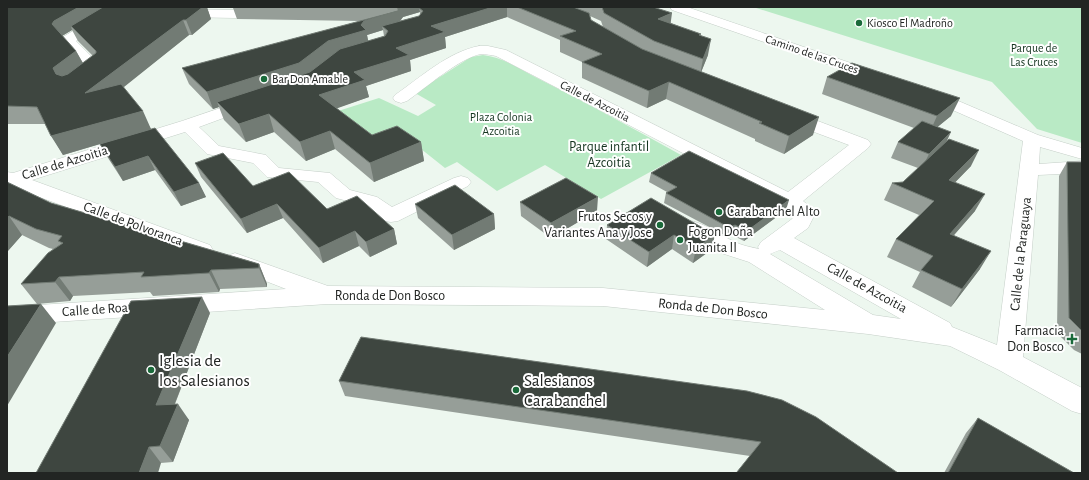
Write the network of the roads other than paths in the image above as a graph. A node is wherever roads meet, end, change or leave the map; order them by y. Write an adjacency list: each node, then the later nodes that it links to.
1 (245, 7): 4 (street)
2 (676, 7): 5 (street, Camino de las Cruces)
3 (120, 11): 6 (street)
4 (166, 13)
5 (890, 81)
6 (71, 86)
7 (913, 89): 12 (street)
8 (267, 97): 11 (street, Calle de Azcoitia)
9 (401, 98): 18 (street, Calle de Azcoitia)
10 (772, 110): 18 (street)
11 (188, 125): 16 (street, Calle de Azcoitia); 17 (street)
12 (1032, 139): 13 (street); 15 (street, Calle de la Paraguaya)
13 (1082, 154)
14 (1082, 167): 15 (street)
15 (1030, 170): 26 (street, Calle de la Paraguaya)
16 (9, 179): 22 (street, Calle de Polvoranca)
17 (461, 182)
18 (790, 201): 20 (street, Calle de Azcoitia)
19 (670, 216): 21 (street, Calle de Azcoitia)
20 (780, 240): 21 (street, Calle de Azcoitia); 25 (street, Calle de Azcoitia)
21 (756, 256): 24 (street, Calle de Azcoitia)
22 (328, 295): 23 (street, Calle de Roa); 24 (street, Ronda de Don Bosco)
23 (7, 316)
24 (868, 324): 25 (street, Ronda de Don Bosco)
25 (954, 337): 26 (street, Ronda de Don Bosco)
26 (1009, 362): 27 (street, Ronda de Don Bosco)
27 (1082, 402)

